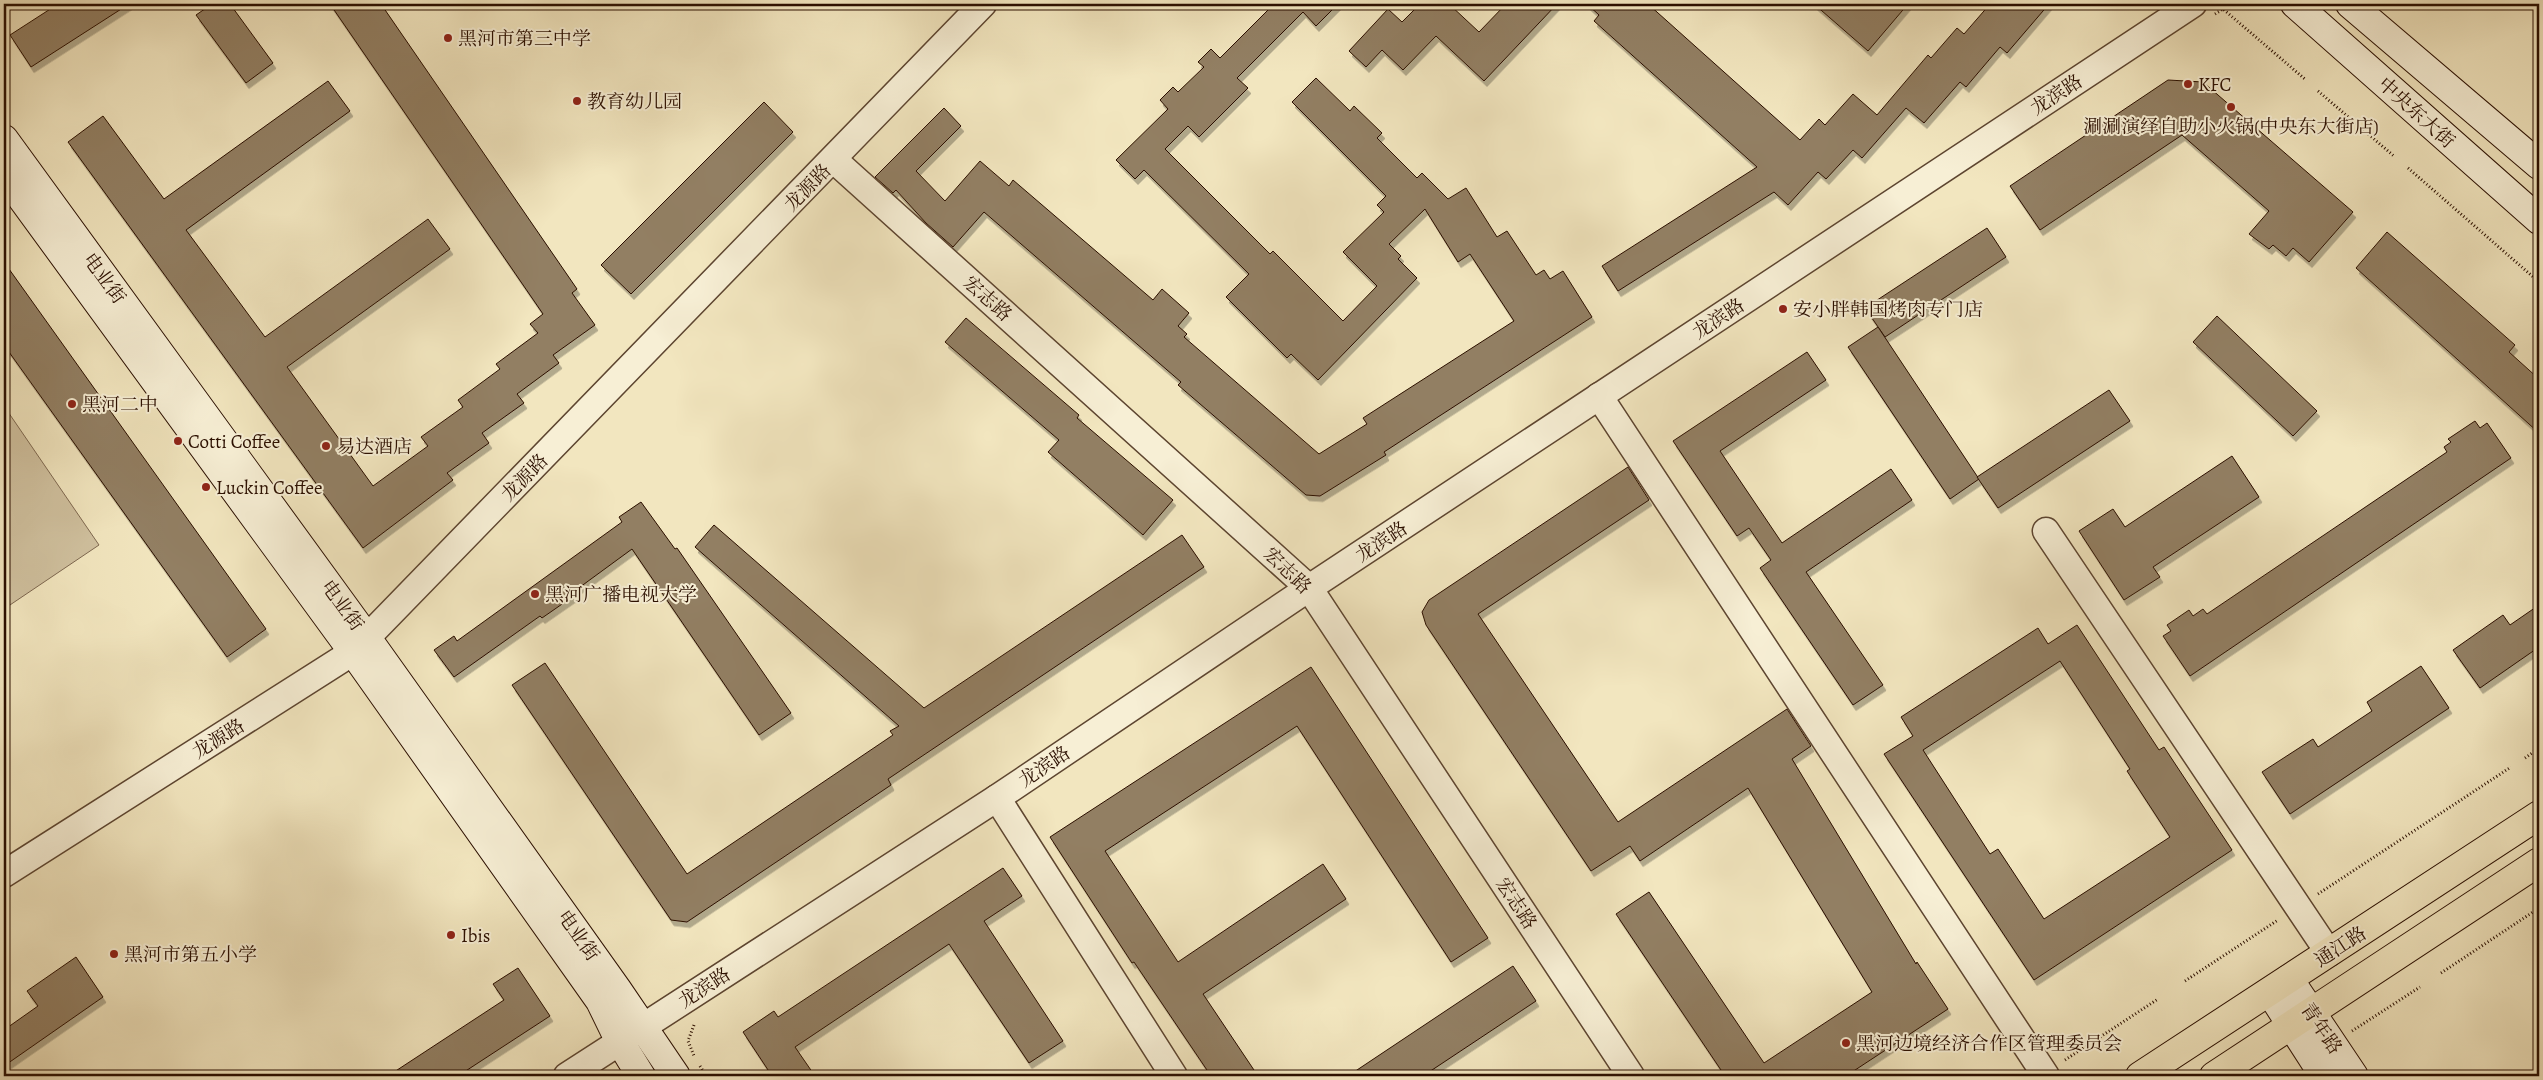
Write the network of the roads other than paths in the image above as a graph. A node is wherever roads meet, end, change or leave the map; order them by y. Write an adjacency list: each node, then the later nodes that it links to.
1 (983, 4): 6 (street, 龙源路)
2 (2294, 4): 9 (street, 中央东大街)
3 (2350, 4): 7 (street, 中央东大街)
4 (2200, 12): 10 (street, 龙滨路)
5 (4, 139): 13 (street, 电业街)
6 (834, 160): 12 (street, 宏志路); 13 (street, 龙源路)
7 (2539, 165)
8 (4, 174): 13 (street, 电业街)
9 (2539, 220)
10 (1599, 396): 12 (street, 龙滨路); 23 (street)
11 (2046, 531): 18 (street)
12 (1309, 588): 14 (street, 龙滨路); 28 (street, 宏志路)
13 (360, 645): 17 (street, 龙源路); 21 (street, 电业街); 22 (street, 电业街)
14 (997, 798): 21 (street, 龙滨路); 27 (street)
15 (2539, 815): 18 (main road, 通江路)
16 (2539, 862): 20 (main road)
17 (4, 874)
18 (2329, 953): 19 (main road, 通江路)
19 (2279, 986): 20 (street, 青年路); 29 (main road, 通江路)
20 (2301, 1019): 30 (main road); 31 (street, 青年路); 32 (street, 青年路)
21 (643, 1026): 22 (street, 龙滨路); 26 (street, 电业街)
22 (619, 1040): 24 (street, 龙滨路); 25 (street, 电业街)
23 (2054, 1069)
24 (567, 1076)
25 (642, 1076)
26 (676, 1076)
27 (1174, 1076)
28 (1631, 1076)
29 (2140, 1076)
30 (2214, 1076)
31 (2324, 1076)
32 (2354, 1076)

